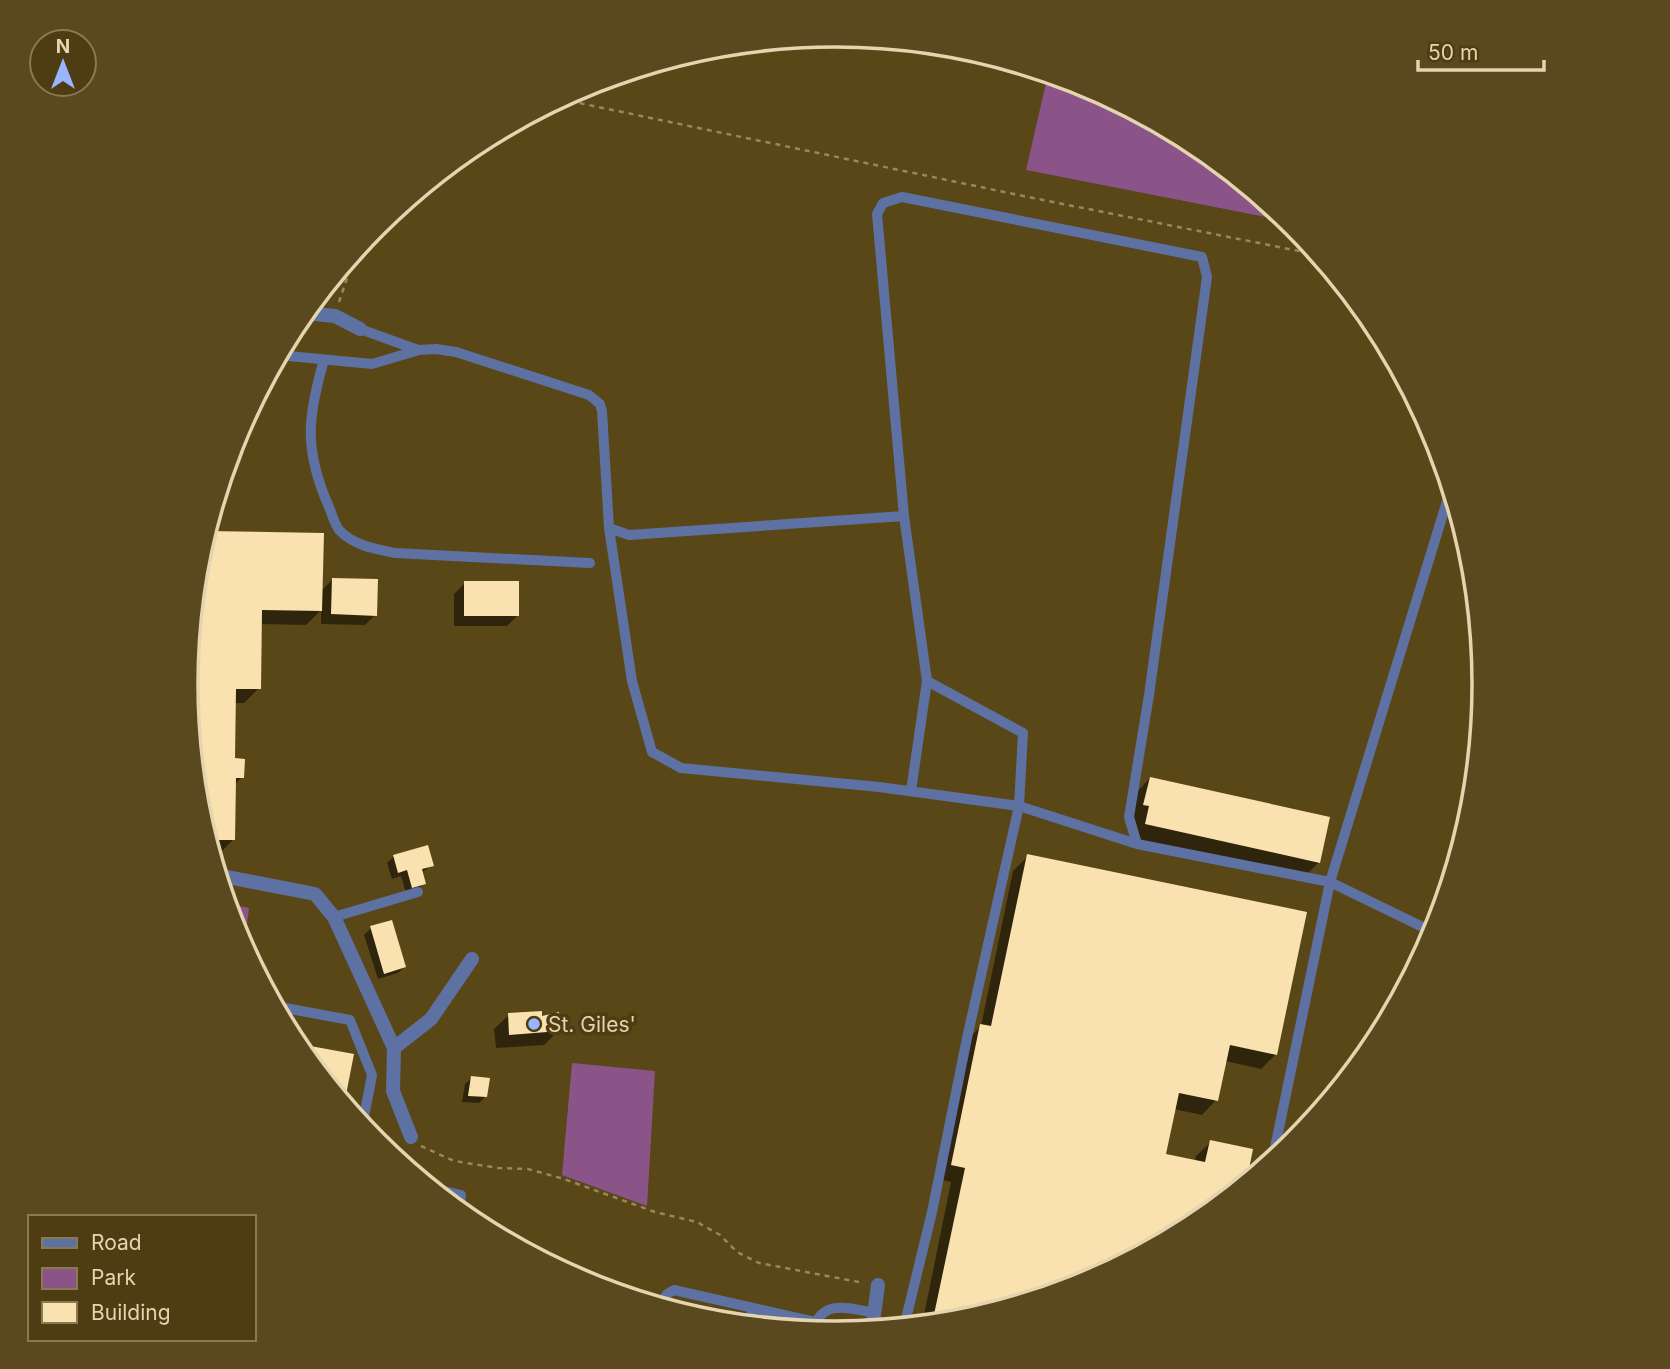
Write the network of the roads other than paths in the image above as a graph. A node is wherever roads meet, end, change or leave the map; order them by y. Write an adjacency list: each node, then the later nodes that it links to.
1 (316, 314): 2 (street)
2 (360, 329): 3 (lane)
3 (419, 350): 5 (lane); 8 (lane)
4 (289, 356): 5 (lane)
5 (324, 360): 9 (lane)
6 (1446, 504): 15 (lane)
7 (905, 516): 8 (lane); 10 (lane); 13 (lane)
8 (609, 528): 11 (lane)
9 (590, 563)
10 (927, 681): 11 (lane); 12 (lane)
11 (911, 791): 12 (lane)
12 (1019, 806): 13 (lane); 30 (lane)
13 (1137, 844): 15 (lane)
14 (228, 877): 17 (street)
15 (1330, 882): 18 (lane); 24 (lane)
16 (418, 892): 17 (lane)
17 (334, 917): 21 (street)
18 (1424, 928)
19 (472, 959): 21 (street)
20 (286, 1008): 22 (lane)
21 (394, 1048): 23 (street)
22 (364, 1114)
23 (411, 1137)
24 (1276, 1145)
25 (878, 1285): 28 (street)
26 (664, 1298): 27 (lane)
27 (753, 1309): 29 (lane); 31 (lane)
28 (874, 1313): 32 (street); 33 (lane)
29 (751, 1316)
30 (906, 1317)
31 (789, 1320)
32 (873, 1320)
33 (818, 1321)

